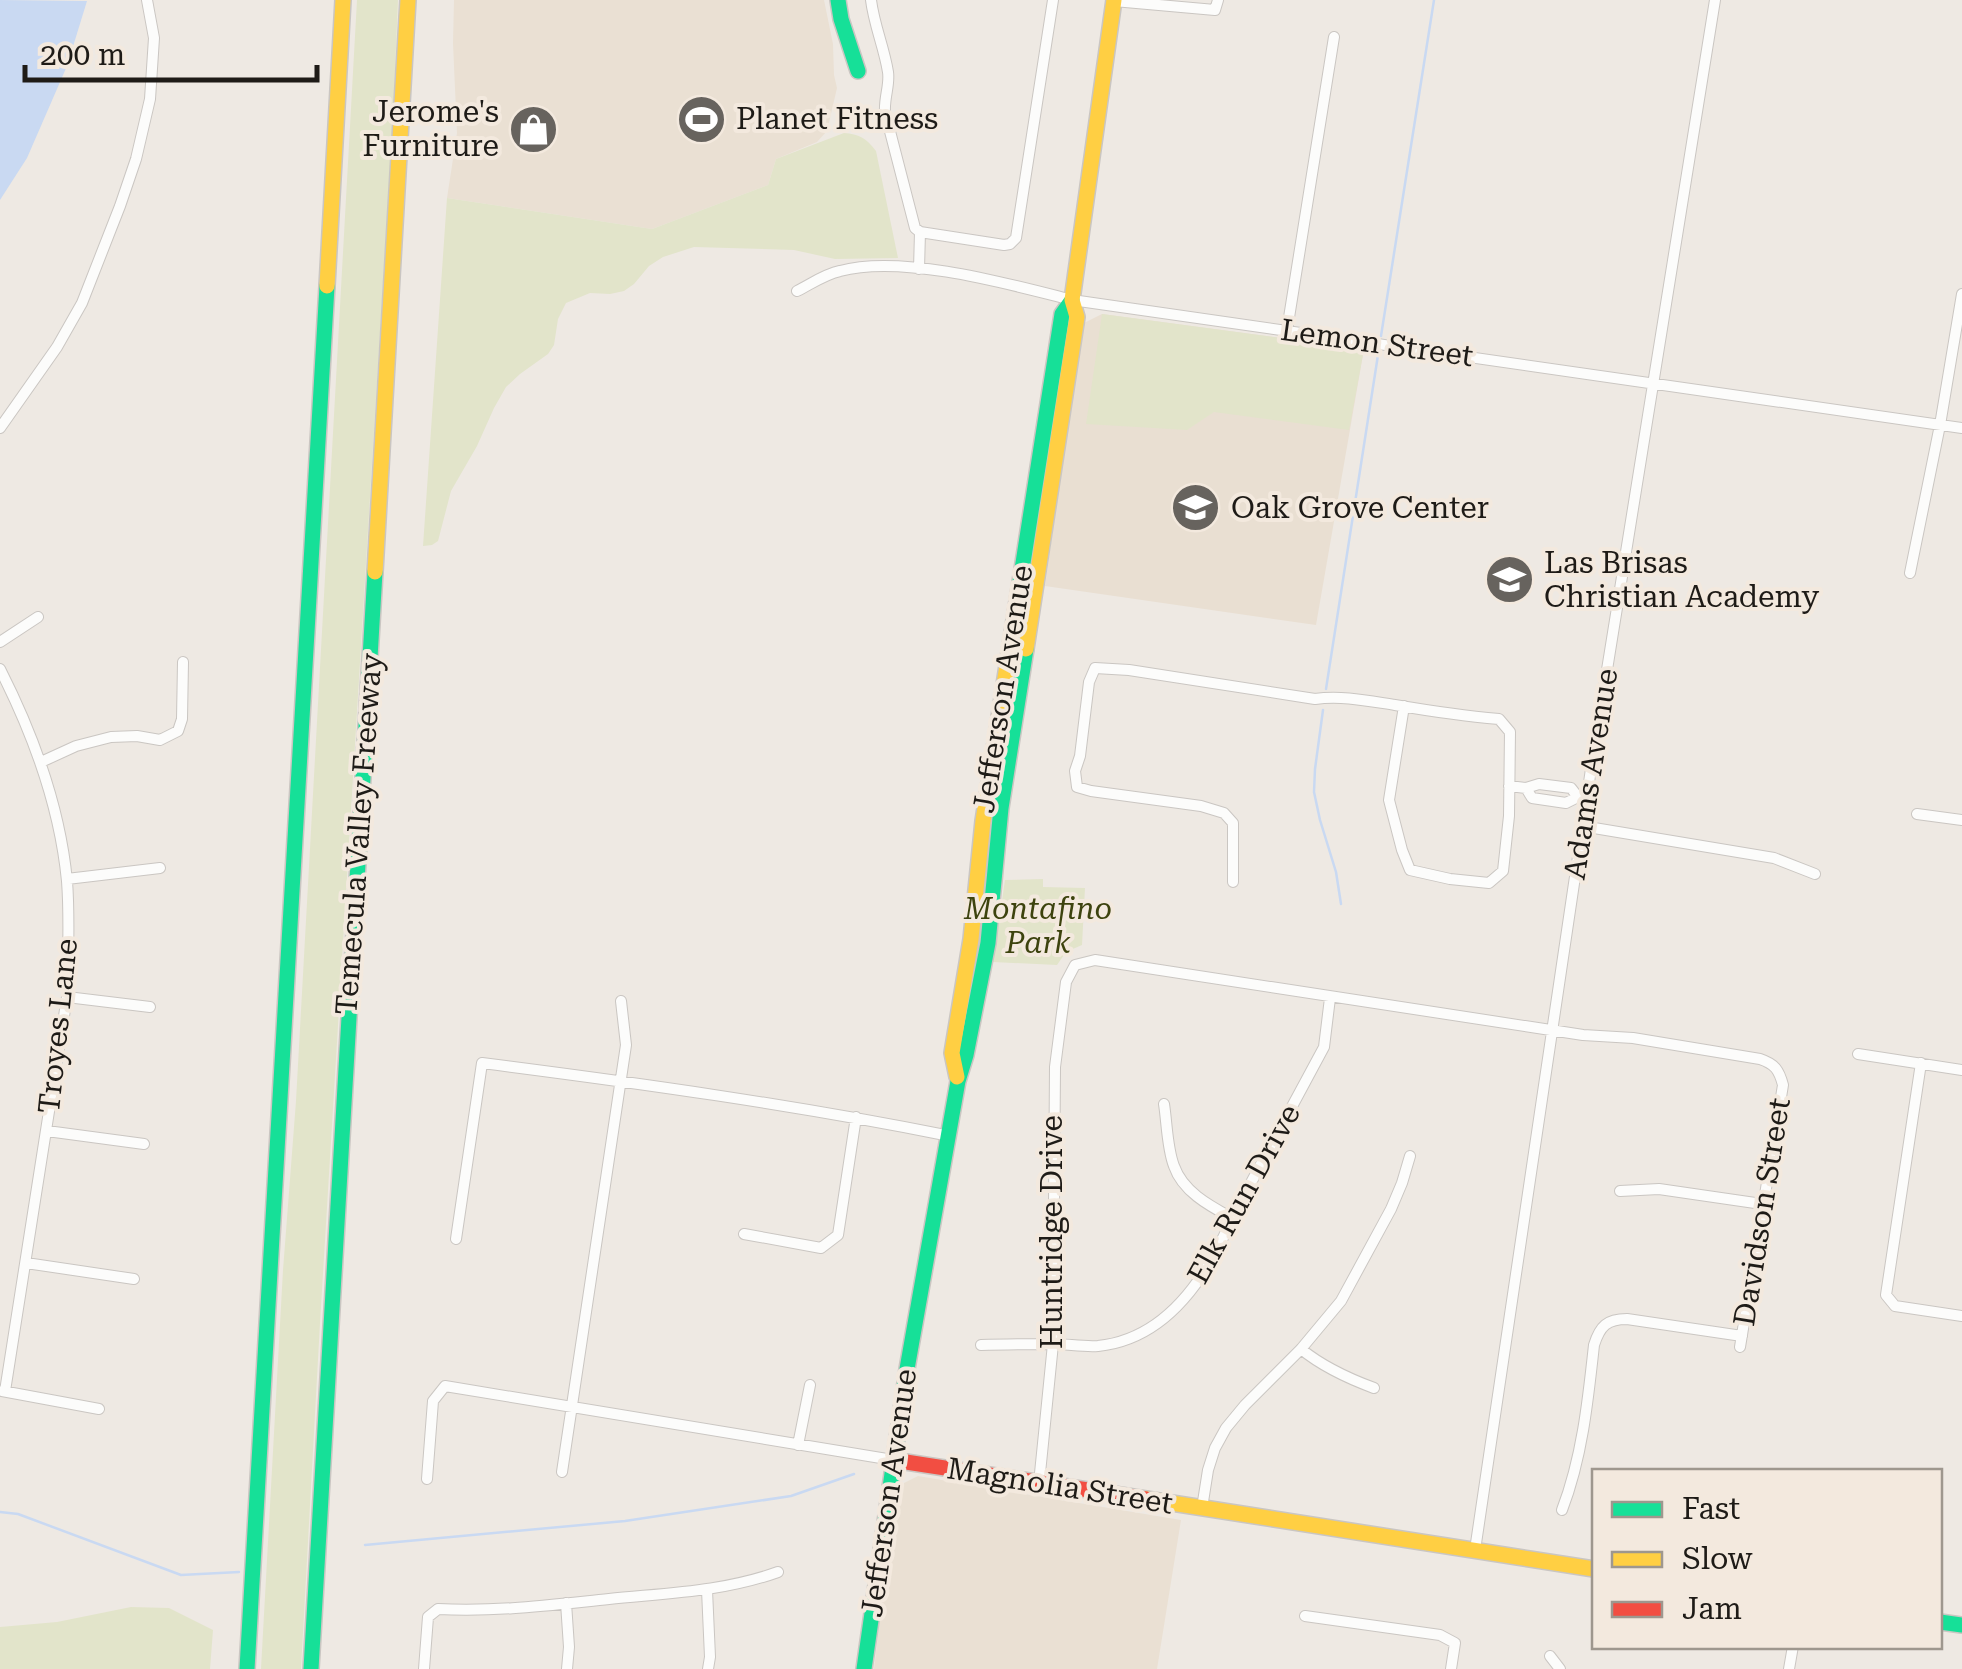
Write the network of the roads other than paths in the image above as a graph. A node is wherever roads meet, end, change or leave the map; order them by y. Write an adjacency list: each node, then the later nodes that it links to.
1 (147, 0): 20 (street)
2 (343, 0): 89 (main road, Temecula Valley Freeway)
3 (408, 0): 90 (main road, Temecula Valley Freeway)
4 (838, 0): 11 (main road)
5 (870, 0): 12 (street)
6 (1052, 0): 12 (street)
7 (1114, 0): 8 (street); 16 (main road, Jefferson Avenue)
8 (1218, 0)
9 (1715, 0): 18 (street, Adams Avenue)
10 (1334, 37): 17 (street)
11 (858, 71)
12 (920, 232): 13 (street)
13 (919, 268): 14 (street, Lemon Street); 16 (street, Lemon Street)
14 (797, 291)
15 (1962, 294): 19 (street)
16 (1072, 300): 17 (street, Lemon Street); 25 (main road, Jefferson Avenue); 35 (main road, Jefferson Avenue)
17 (1287, 330): 18 (street, Lemon Street)
18 (1654, 384): 19 (street, Lemon Street); 33 (street, Adams Avenue)
19 (1940, 424): 21 (street, Lemon Street); 22 (street)
20 (0, 428)
21 (1962, 428)
22 (1910, 574)
23 (38, 617): 24 (street)
24 (0, 642)
25 (1008, 657): 35 (main road); 52 (main road, Jefferson Avenue)
26 (182, 662): 29 (street)
27 (0, 669): 29 (street, Troyes Lane)
28 (1404, 706): 30 (street); 30 (street); 42 (street)
29 (41, 762): 41 (street, Troyes Lane)
30 (1510, 786): 32 (street)
31 (1550, 786): 32 (street); 33 (street); 34 (street)
32 (1526, 788): 34 (street)
33 (1582, 797): 34 (street); 38 (street, Adams Avenue)
34 (1548, 800)
35 (1001, 808): 52 (main road, Jefferson Avenue)
36 (1918, 814): 37 (street)
37 (1962, 820)
38 (1582, 826): 40 (street); 47 (street, Adams Avenue)
39 (160, 868): 41 (street)
40 (1815, 874)
41 (66, 879): 43 (street, Troyes Lane)
42 (1233, 882)
43 (67, 997): 46 (street); 55 (street, Troyes Lane)
44 (1330, 998): 47 (street); 61 (street, Elk Run Drive); 67 (street, Huntridge Drive)
45 (621, 1000): 51 (street)
46 (150, 1006)
47 (1552, 1030): 60 (street, Davidson Street); 82 (street, Adams Avenue)
48 (1858, 1054): 49 (street)
49 (1922, 1063): 50 (street); 66 (street)
50 (1962, 1070)
51 (620, 1081): 54 (street); 63 (street); 73 (street)
52 (958, 1081): 56 (main road, Jefferson Avenue)
53 (1164, 1104): 61 (street)
54 (856, 1117): 56 (street); 62 (street)
55 (46, 1131): 57 (street); 64 (street, Troyes Lane)
56 (950, 1136): 76 (main road, Jefferson Avenue)
57 (144, 1144)
58 (1410, 1156): 69 (street)
59 (1620, 1191): 60 (street)
60 (1762, 1204): 81 (street, Davidson Street)
61 (1232, 1218): 67 (street, Elk Run Drive)
62 (744, 1234)
63 (456, 1239)
64 (26, 1263): 65 (street); 72 (street, Troyes Lane)
65 (134, 1279)
66 (1962, 1316)
67 (1053, 1344): 68 (street, Elk Run Drive); 79 (street, Huntridge Drive)
68 (982, 1345)
69 (1301, 1350): 71 (street); 80 (street)
70 (810, 1384): 75 (street)
71 (1374, 1388)
72 (3, 1391): 74 (street)
73 (572, 1406): 75 (street, Magnolia Street); 77 (street); 78 (street, Magnolia Street)
74 (99, 1409)
75 (798, 1445): 76 (street, Magnolia Street)
76 (892, 1460): 79 (main road, Magnolia Street); 94 (main road, Jefferson Avenue)
77 (562, 1472)
78 (427, 1480)
79 (1040, 1483): 80 (main road, Magnolia Street)
80 (1202, 1508): 82 (main road, Magnolia Street)
81 (1562, 1510)
82 (1474, 1550): 83 (main road, Magnolia Street)
83 (1592, 1569)
84 (778, 1572): 85 (street)
85 (708, 1590): 86 (street); 93 (street)
86 (566, 1603): 91 (street); 92 (street)
87 (1306, 1616): 95 (street)
88 (1550, 1656): 96 (street)
89 (247, 1669)
90 (311, 1669)
91 (424, 1669)
92 (567, 1669)
93 (708, 1669)
94 (864, 1669)
95 (1451, 1669)
96 (1560, 1669)

